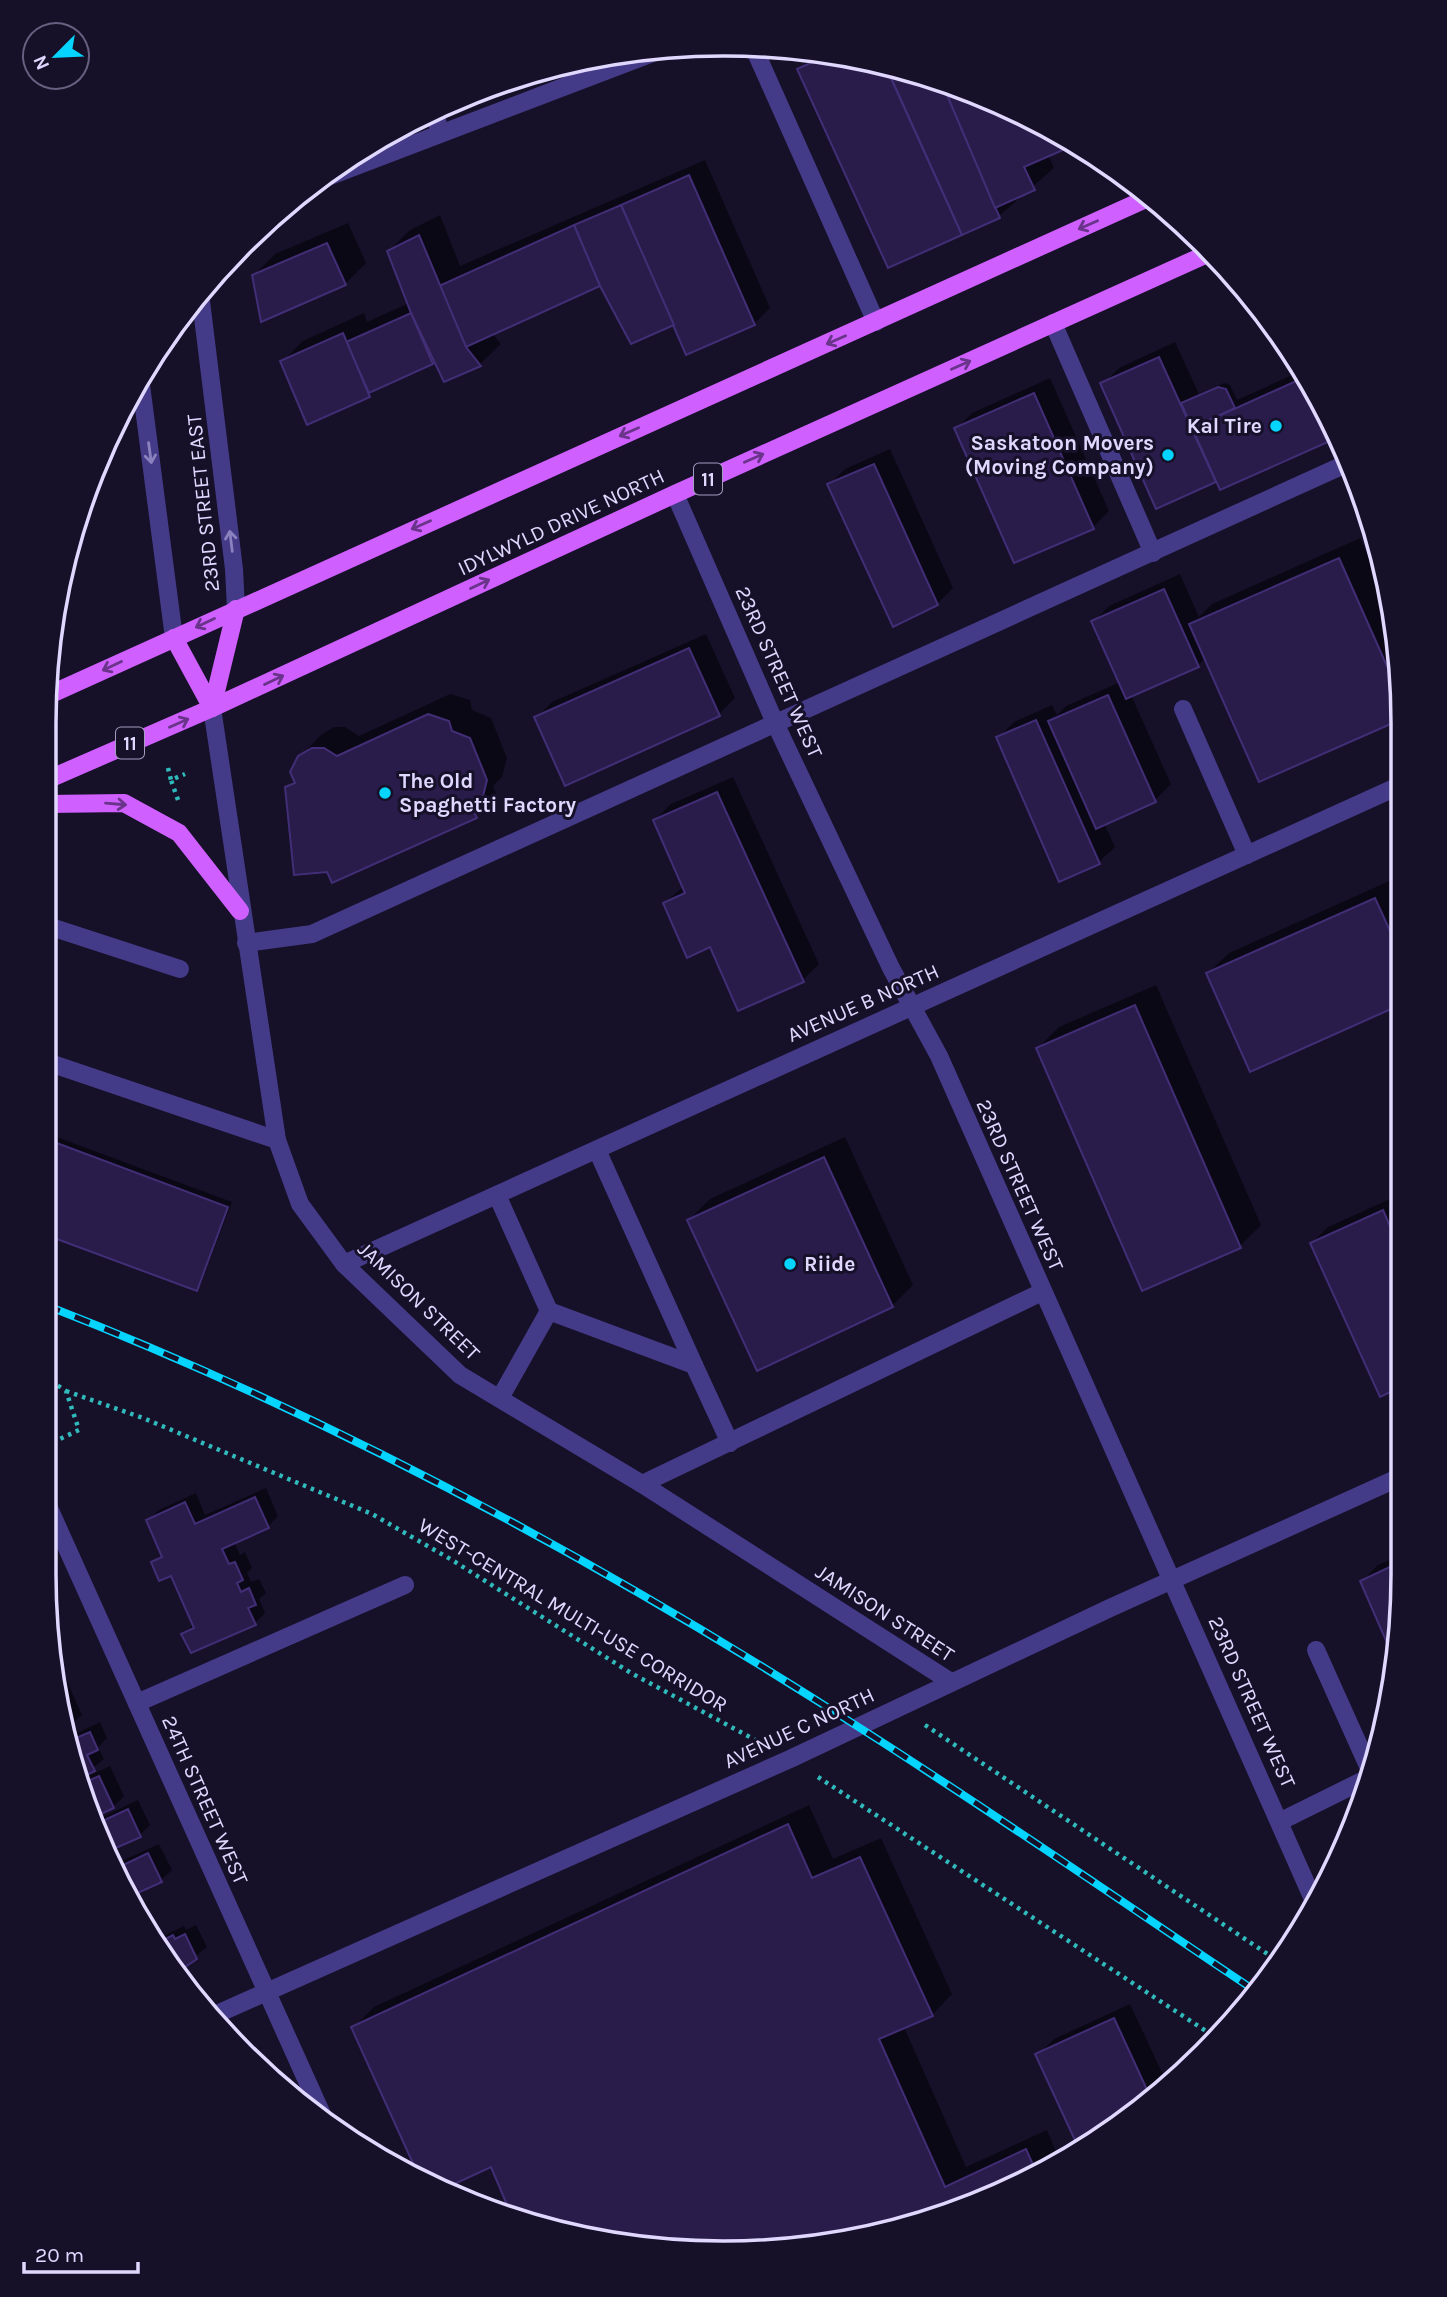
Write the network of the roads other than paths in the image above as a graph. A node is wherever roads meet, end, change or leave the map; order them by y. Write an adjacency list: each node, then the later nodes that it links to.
1 (758, 57): 9 (street)
2 (623, 64): 4 (street)
3 (437, 121): 4 (street)
4 (439, 134): 5 (street)
5 (357, 166)
6 (1139, 202): 9 (main road, one-way to 9)
7 (1200, 257): 10 (main road, IDYLWYLD DRIVE NORTH / 11)
8 (202, 308): 15 (street, 23RD STREET EAST, one-way to 8)
9 (876, 322): 15 (main road, one-way to 15)
10 (1053, 323): 13 (main road, IDYLWYLD DRIVE NORTH / 11, one-way to 10); 14 (street)
11 (142, 395): 16 (street, 23RD STREET EAST, one-way to 16)
12 (1340, 467): 14 (street)
13 (675, 494): 18 (main road, IDYLWYLD DRIVE NORTH / 11, one-way to 13); 20 (street, 23RD STREET WEST)
14 (1153, 553): 20 (street)
15 (236, 609): 16 (main road, one-way to 16); 18 (main road, 23RD STREET EAST)
16 (174, 638): 17 (main road, one-way to 17); 18 (main road, 23RD STREET EAST)
17 (57, 691)
18 (212, 708): 21 (main road, IDYLWYLD DRIVE NORTH / 11, one-way to 18); 25 (street, JAMISON STREET)
19 (1183, 709): 24 (street)
20 (776, 725): 27 (street); 29 (street, 23RD STREET WEST)
21 (56, 776)
22 (1391, 790): 24 (street, AVENUE B NORTH)
23 (56, 804): 25 (main road, one-way to 25)
24 (1247, 855): 29 (street, AVENUE B NORTH)
25 (240, 911): 27 (street, JAMISON STREET)
26 (56, 929): 28 (street)
27 (246, 943): 31 (street, JAMISON STREET)
28 (180, 969)
29 (913, 1006): 32 (street, AVENUE B NORTH); 35 (street, 23RD STREET WEST)
30 (56, 1065): 31 (street)
31 (277, 1140): 34 (street, JAMISON STREET)
32 (597, 1150): 33 (street, AVENUE B NORTH); 37 (street)
33 (497, 1195): 34 (street, AVENUE B NORTH); 36 (street)
34 (344, 1264): 38 (street, JAMISON STREET)
35 (1042, 1292): 39 (street); 43 (street, 23RD STREET WEST)
36 (549, 1311): 37 (street); 38 (street)
37 (694, 1365): 39 (street)
38 (500, 1398): 41 (street, JAMISON STREET)
39 (730, 1443): 41 (street)
40 (1391, 1481): 43 (street, AVENUE C NORTH)
41 (642, 1484): 46 (street, JAMISON STREET)
42 (56, 1524): 47 (street, 24TH STREET WEST)
43 (1172, 1580): 46 (street, AVENUE C NORTH); 50 (street, 23RD STREET WEST)
44 (405, 1585): 47 (street)
45 (1316, 1650): 48 (street)
46 (951, 1682): 52 (street, AVENUE C NORTH)
47 (136, 1703): 52 (street, 24TH STREET WEST)
48 (1365, 1758)
49 (1357, 1783): 50 (street)
50 (1281, 1821): 51 (street, 23RD STREET WEST)
51 (1310, 1892)
52 (266, 1991): 53 (street, AVENUE C NORTH); 54 (street, 24TH STREET WEST)
53 (221, 2012)
54 (317, 2103)

